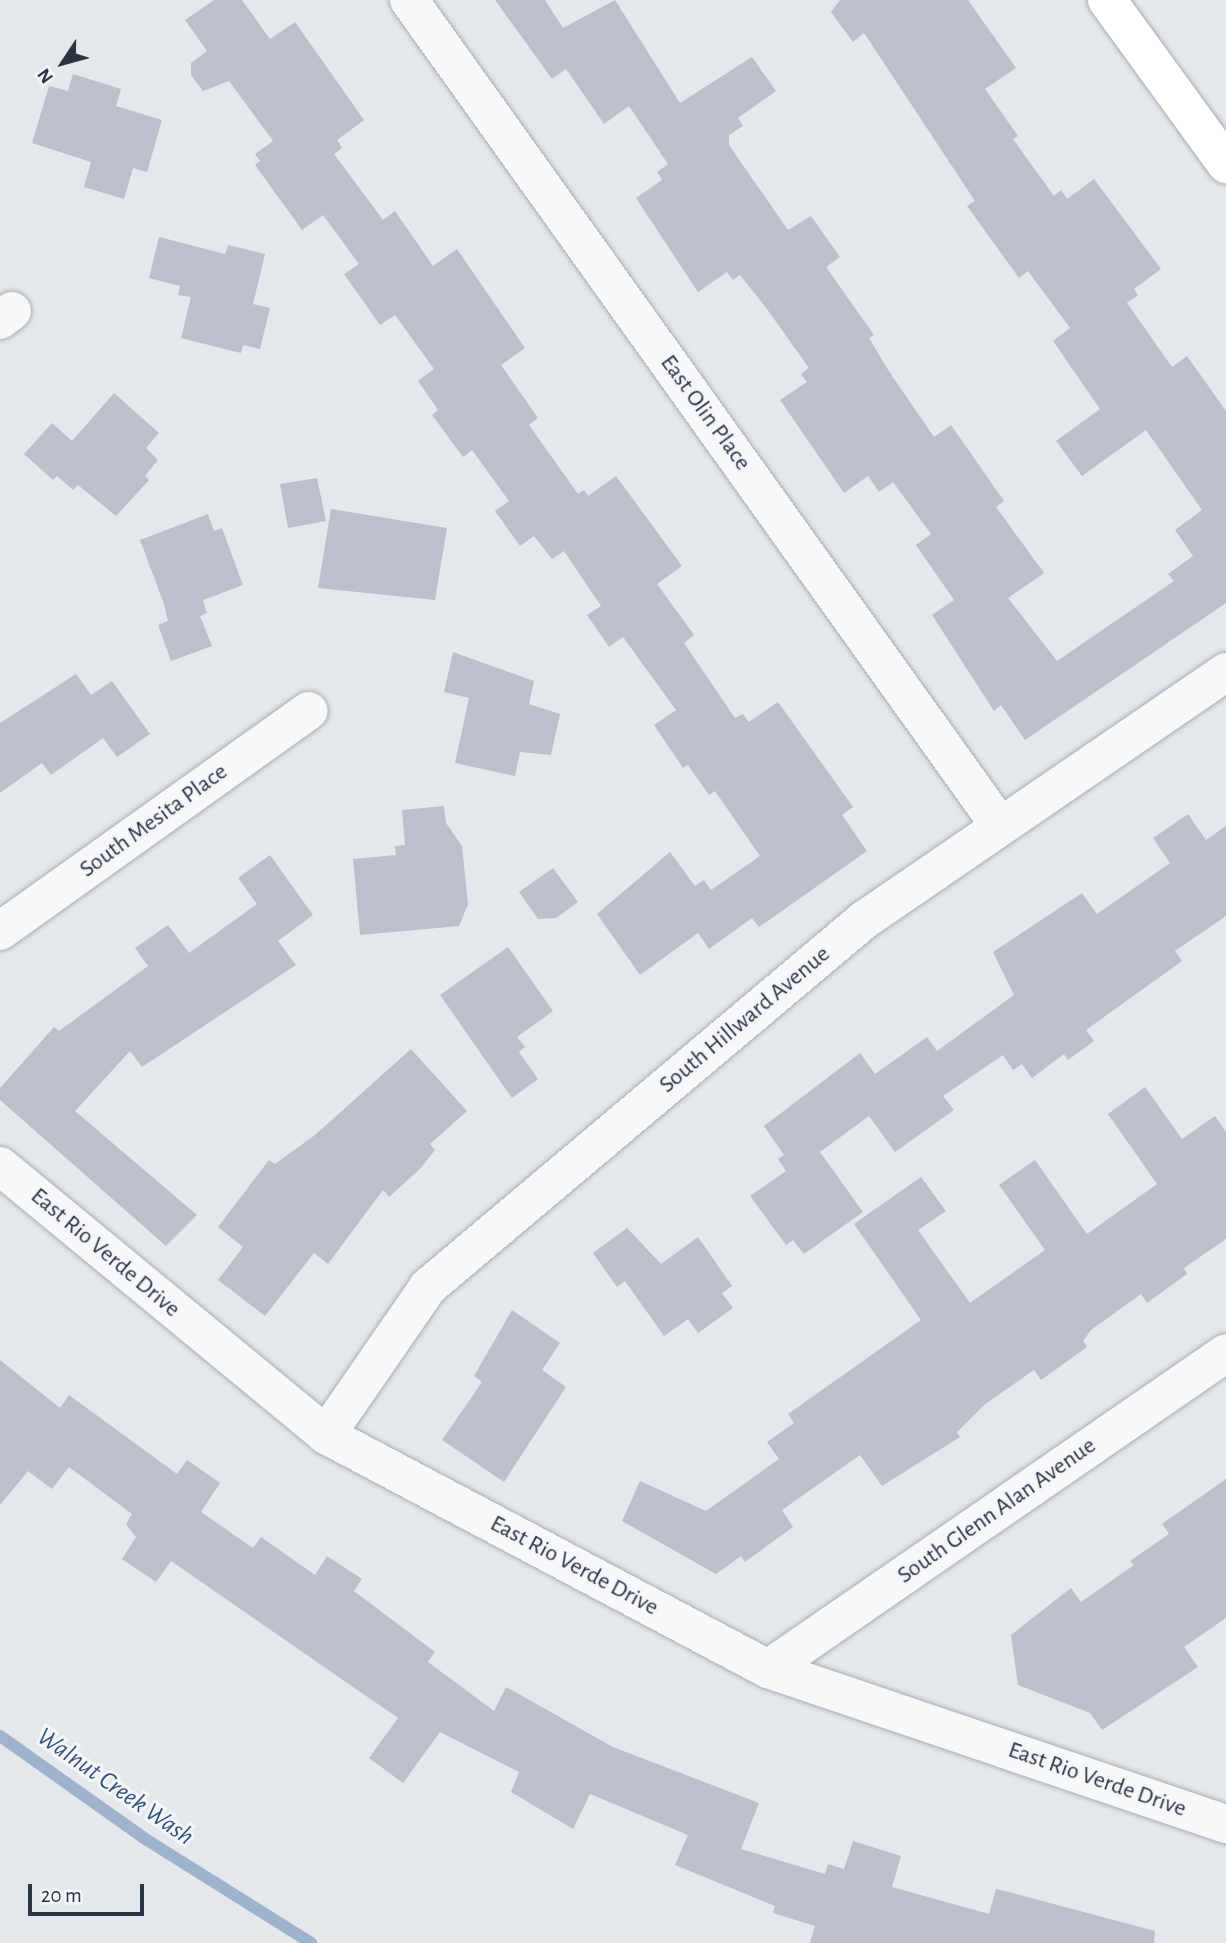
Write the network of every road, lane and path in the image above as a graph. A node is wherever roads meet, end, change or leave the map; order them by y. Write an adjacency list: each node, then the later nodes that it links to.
1 (410, 0): 6 (street, East Olin Place)
2 (1107, 0): 3 (street)
3 (1226, 164)
4 (1226, 672): 6 (street, South Hillward Avenue)
5 (308, 711): 7 (street, South Mesita Place)
6 (1000, 827): 10 (street, South Hillward Avenue)
7 (0, 931)
8 (0, 1166): 10 (street, East Rio Verde Drive)
9 (1226, 1353): 11 (street, South Glenn Alan Avenue)
10 (326, 1435): 11 (street, East Rio Verde Drive)
11 (768, 1669): 12 (street, East Rio Verde Drive)
12 (1226, 1824)

